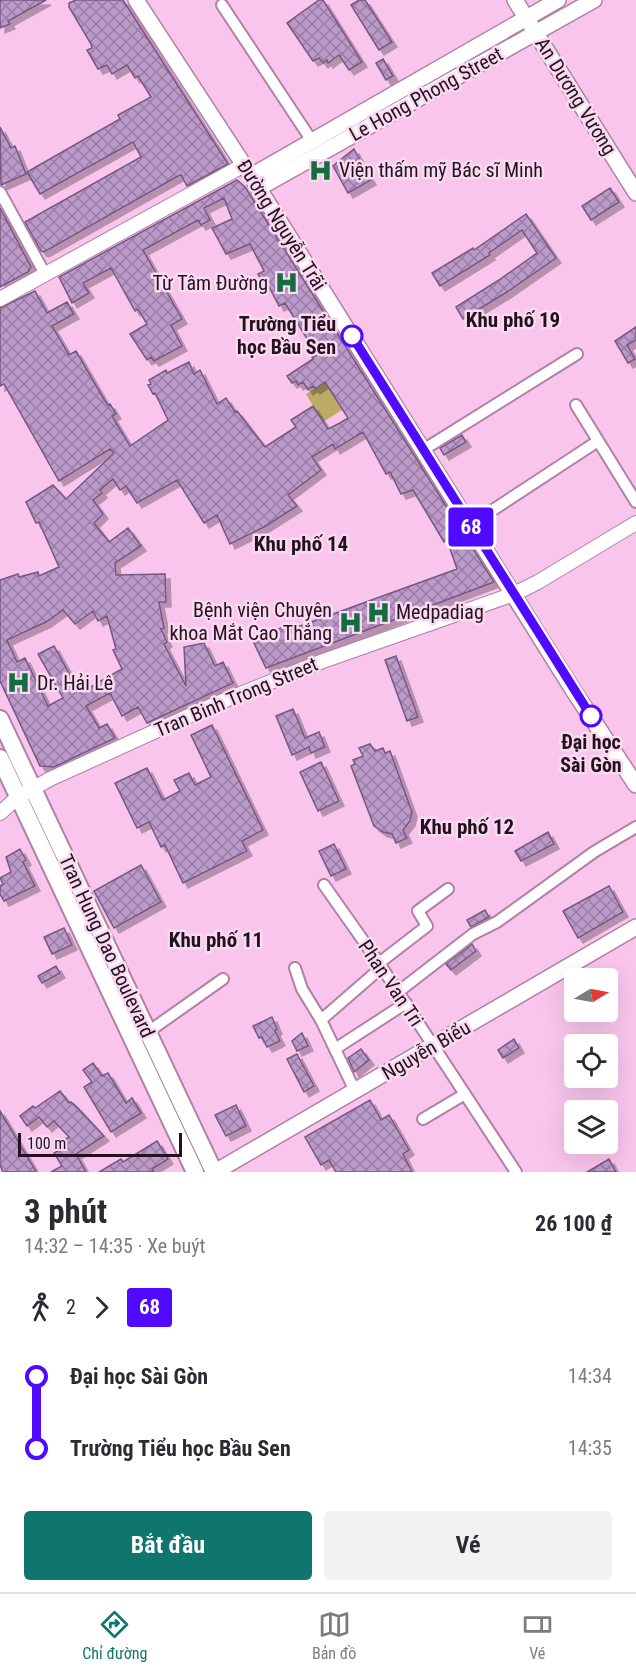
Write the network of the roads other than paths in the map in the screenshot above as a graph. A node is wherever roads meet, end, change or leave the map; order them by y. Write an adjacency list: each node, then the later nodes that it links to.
1 (136, 0): 9 (main road, Đường Nguyễn Trãi)
2 (515, 0): 6 (main road, An Dương Vương)
3 (558, 0): 6 (main road, Le Hong Phong Street)
4 (594, 0): 7 (main road, Le Hong Phong Street)
5 (222, 5): 8 (street)
6 (526, 18): 7 (main road, An Dương Vương); 8 (main road, Le Hong Phong Street)
7 (535, 32): 9 (main road, Le Hong Phong Street); 10 (main road, An Dương Vương)
8 (312, 141): 9 (main road, Le Hong Phong Street)
9 (252, 176): 13 (street, Le Hong Phong Street); 18 (main road, Đường Nguyễn Trãi)
10 (632, 176): 12 (main road, An Dương Vương)
11 (0, 192): 13 (street)
12 (636, 193)
13 (45, 274): 14 (street, Le Hong Phong Street)
14 (0, 299)
15 (577, 354): 18 (street)
16 (576, 405): 17 (street)
17 (598, 441): 19 (street); 21 (street)
18 (423, 450): 21 (main road, Đường Nguyễn Trãi)
19 (636, 502)
20 (636, 523): 22 (street, Tran Binh Trong Street)
21 (470, 525): 22 (main road, Đường Nguyễn Trãi)
22 (514, 594): 25 (main road, Đường Nguyễn Trãi); 26 (street, Tran Binh Trong Street)
23 (0, 719): 26 (main road, Tran Hung Dao Boulevard)
24 (0, 758): 26 (main road, Tran Hung Dao Boulevard)
25 (636, 785)
26 (26, 793): 27 (street, Tran Binh Trong Street); 31 (main road, Tran Hung Dao Boulevard); 32 (main road, Tran Hung Dao Boulevard)
27 (0, 813)
28 (636, 826): 37 (street)
29 (324, 885): 34 (street, Phan Van Tri)
30 (448, 889): 34 (street)
31 (85, 899): 32 (main road); 40 (main road, Tran Hung Dao Boulevard)
32 (70, 907): 46 (main road, Tran Hung Dao Boulevard)
33 (636, 927): 41 (main road, Nguyễn Biểu)
34 (381, 965): 37 (street, Phan Van Tri); 39 (street)
35 (295, 968): 39 (street)
36 (223, 979): 40 (street)
37 (398, 992): 38 (street, Phan Van Tri)
38 (406, 1003): 41 (street, Phan Van Tri); 42 (street)
39 (321, 1020): 42 (street)
40 (148, 1032): 47 (main road, Tran Hung Dao Boulevard)
41 (434, 1046): 43 (main road, Nguyễn Biểu); 44 (street, Phan Van Tri)
42 (335, 1049): 43 (street)
43 (355, 1091): 47 (main road, Nguyễn Biểu)
44 (465, 1094): 45 (street); 48 (street, Phan Van Tri)
45 (423, 1119)
46 (195, 1172)
47 (215, 1172)
48 (516, 1172)

